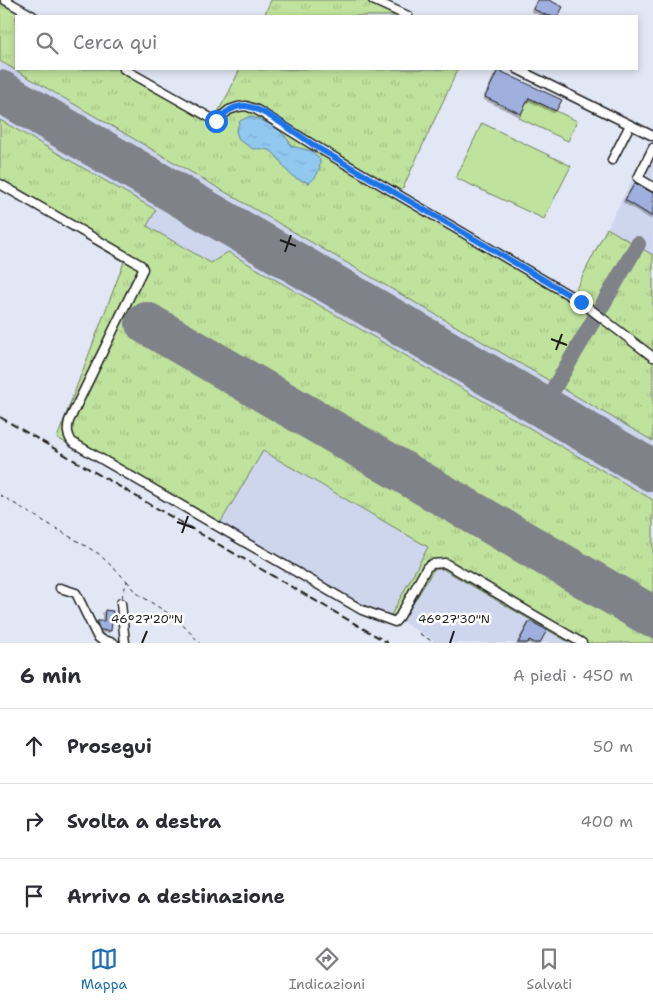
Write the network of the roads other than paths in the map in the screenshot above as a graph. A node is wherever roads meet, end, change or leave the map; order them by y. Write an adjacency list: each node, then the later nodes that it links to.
1 (5, 0): 3 (street)
2 (374, 0): 4 (street)
3 (32, 15)
4 (406, 15)
5 (126, 70): 13 (street)
6 (520, 70): 7 (street)
7 (630, 125): 8 (street); 10 (street)
8 (653, 136)
9 (653, 148): 12 (street)
10 (612, 160)
11 (0, 184): 18 (street)
12 (653, 187)
13 (653, 357)
14 (60, 588): 16 (street)
15 (121, 603): 17 (street)
16 (114, 643)
17 (125, 643)
18 (582, 643)

